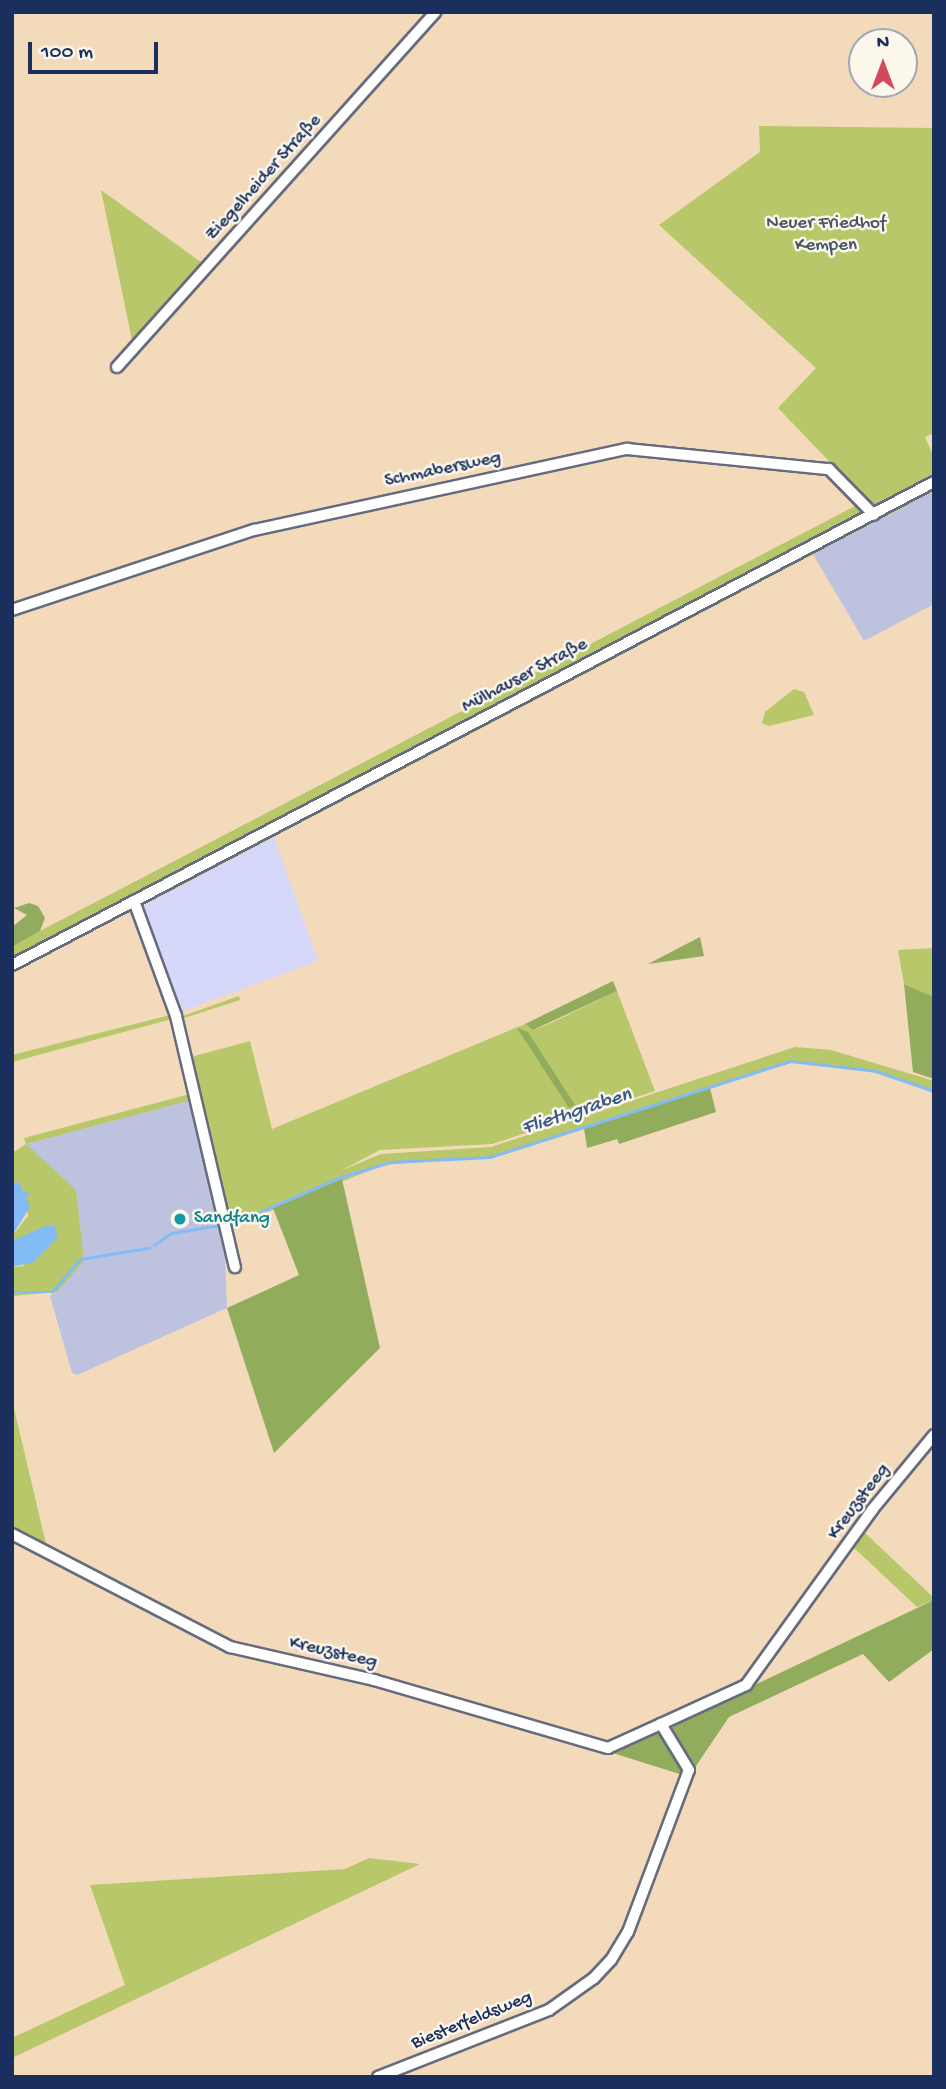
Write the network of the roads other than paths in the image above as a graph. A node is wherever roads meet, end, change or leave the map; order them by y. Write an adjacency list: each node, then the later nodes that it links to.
1 (435, 12): 2 (street, Ziegelheider Straße)
2 (117, 367)
3 (934, 482): 4 (street, Mülhauser Straße)
4 (874, 514): 5 (street, Schmabersweg); 6 (street, Mülhauser Straße)
5 (12, 610)
6 (134, 901): 7 (street, Mülhauser Straße); 8 (street)
7 (12, 965)
8 (235, 1267)
9 (934, 1435): 11 (street, Kreuzsteeg)
10 (12, 1534): 11 (street, Kreuzsteeg)
11 (661, 1724): 12 (street, Biesterfeldsweg)
12 (377, 2077)

